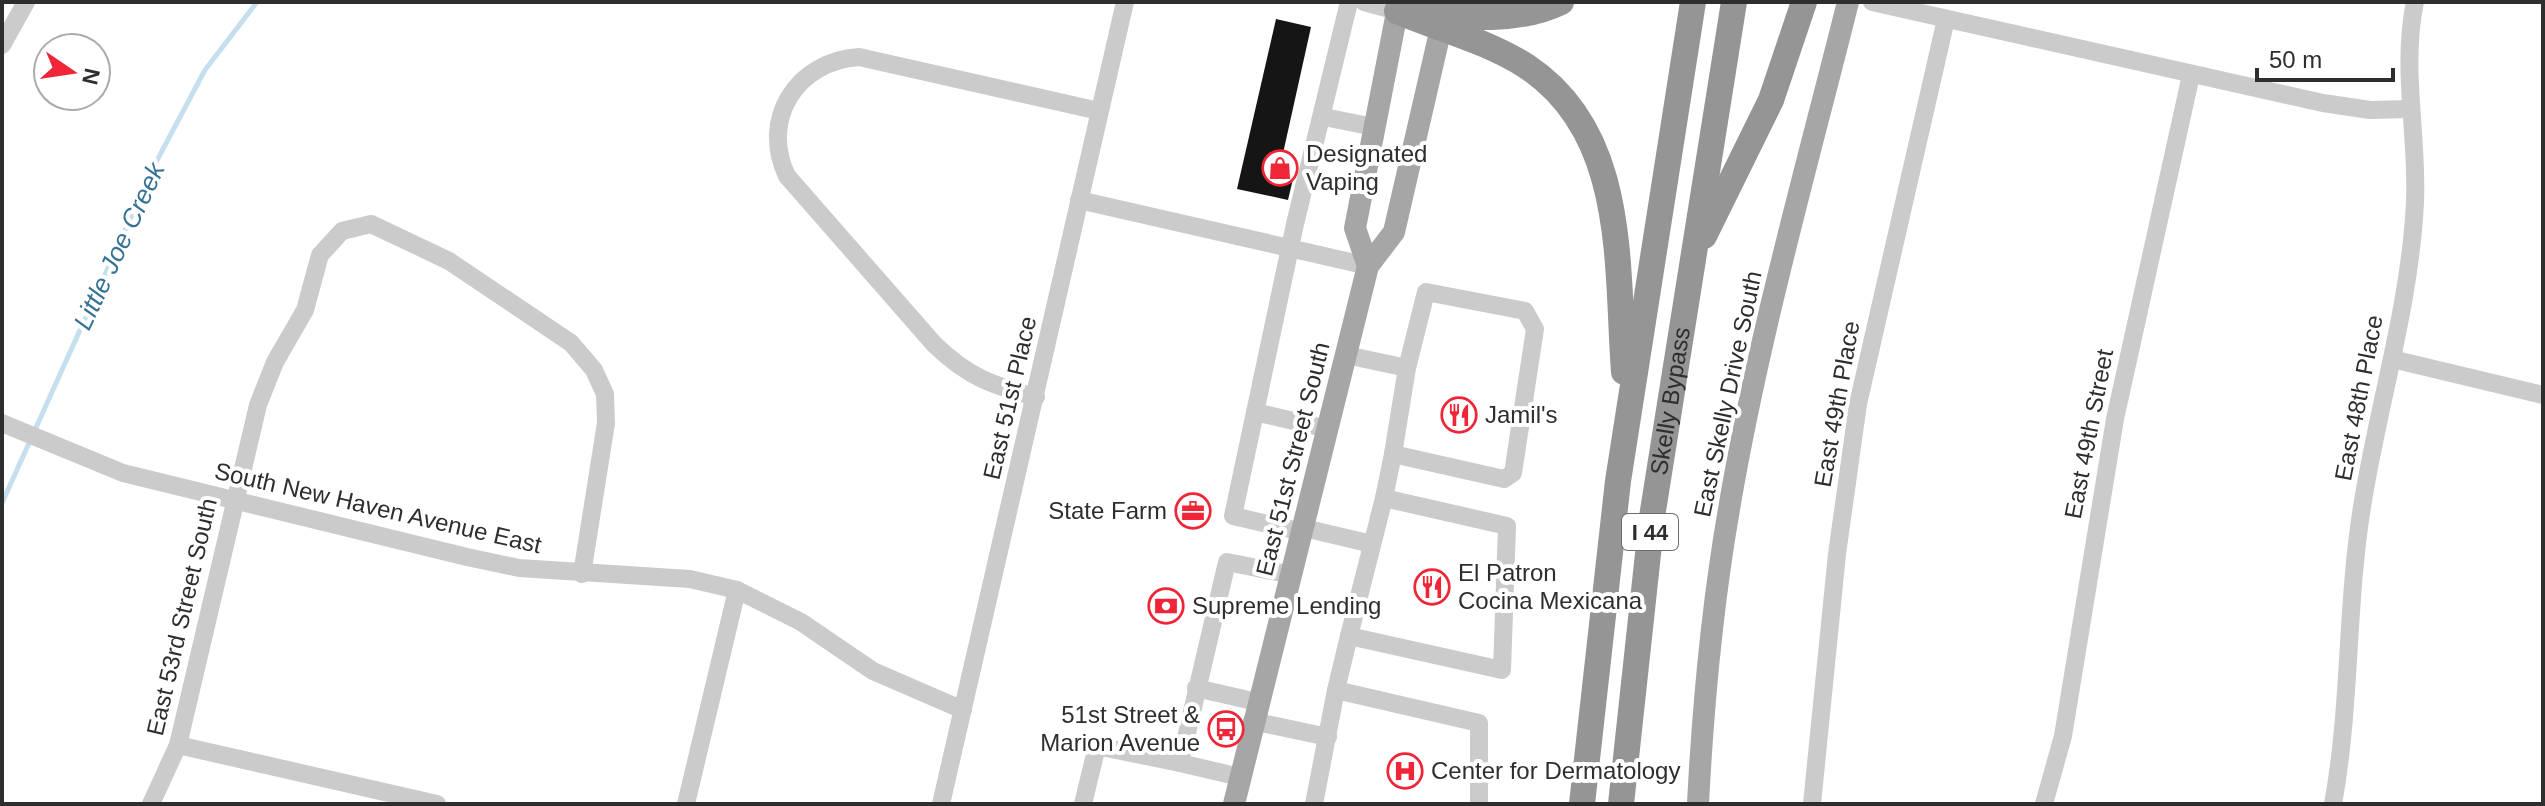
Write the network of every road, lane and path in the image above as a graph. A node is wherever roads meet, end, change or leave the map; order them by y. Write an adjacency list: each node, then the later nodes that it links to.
1 (26, 2): 15 (street)
2 (1125, 2): 18 (street, East 51st Place)
3 (1349, 2): 19 (street)
4 (1364, 2): 12 (street)
5 (1561, 2): 13 (highway)
6 (1693, 2): 31 (highway, Skelly Bypass / I 44)
7 (1734, 2): 23 (highway, Skelly Bypass / I 44)
8 (1804, 2): 23 (highway)
9 (1848, 2): 61 (main road, East Skelly Drive South)
10 (1872, 2): 14 (street)
11 (2415, 2): 17 (street, East 48th Place)
12 (1398, 6): 13 (highway); 20 (main road)
13 (1444, 16): 24 (main road, East 51st Street South); 31 (highway)
14 (1946, 19): 16 (street); 62 (street, East 49th Place)
15 (2, 45)
16 (2191, 75): 17 (street); 63 (street, East 49th Street)
17 (2409, 109): 26 (street, East 48th Place)
18 (1099, 111): 21 (street, East 51st Place); 29 (street)
19 (1324, 117): 20 (street); 22 (street)
20 (1374, 127): 24 (main road)
21 (1079, 200): 22 (street); 29 (street, East 51st Place)
22 (1291, 249): 24 (street); 30 (street)
23 (1692, 261): 60 (highway, Skelly Bypass / I 44)
24 (1368, 266): 25 (main road, East 51st Street South)
25 (1346, 355): 27 (street); 33 (main road, East 51st Street South)
26 (2392, 359): 28 (street); 64 (street, East 48th Place)
27 (1407, 368): 34 (street); 34 (street)
28 (2543, 395)
29 (1036, 397): 45 (street, East 51st Place)
30 (1255, 412): 33 (street); 37 (street)
31 (1627, 420): 59 (highway, Skelly Bypass / I 44)
32 (2, 423): 36 (street, South New Haven Avenue East)
33 (1328, 429): 37 (main road, East 51st Street South)
34 (1393, 454): 35 (street)
35 (1384, 498): 38 (street); 42 (street)
36 (235, 500): 39 (street, South New Haven Avenue East); 39 (street, East 53rd Street South); 48 (street, East 53rd Street South)
37 (1303, 530): 38 (street); 40 (main road, East 51st Street South)
38 (1372, 544): 42 (street)
39 (582, 574): 41 (street, South New Haven Avenue East)
40 (1292, 575): 43 (street); 46 (main road, East 51st Street South)
41 (737, 590): 45 (street, South New Haven Avenue East); 53 (street)
42 (1349, 636): 44 (street)
43 (1196, 688): 46 (street); 49 (street)
44 (1336, 690): 47 (street); 58 (street)
45 (963, 710): 54 (street, East 51st Place)
46 (1255, 711): 47 (street); 50 (main road, East 51st Street South)
47 (1328, 737): 57 (street)
48 (178, 745): 51 (street); 52 (street, East 53rd Street South)
49 (1180, 763): 50 (street); 55 (street)
50 (1240, 777): 56 (main road, East 51st Street South)
51 (430, 803)
52 (151, 804)
53 (686, 804)
54 (941, 804)
55 (1083, 804)
56 (1234, 804)
57 (1314, 804)
58 (1479, 804)
59 (1582, 804)
60 (1621, 804)
61 (1698, 804)
62 (1812, 804)
63 (2044, 804)
64 (2333, 804)

